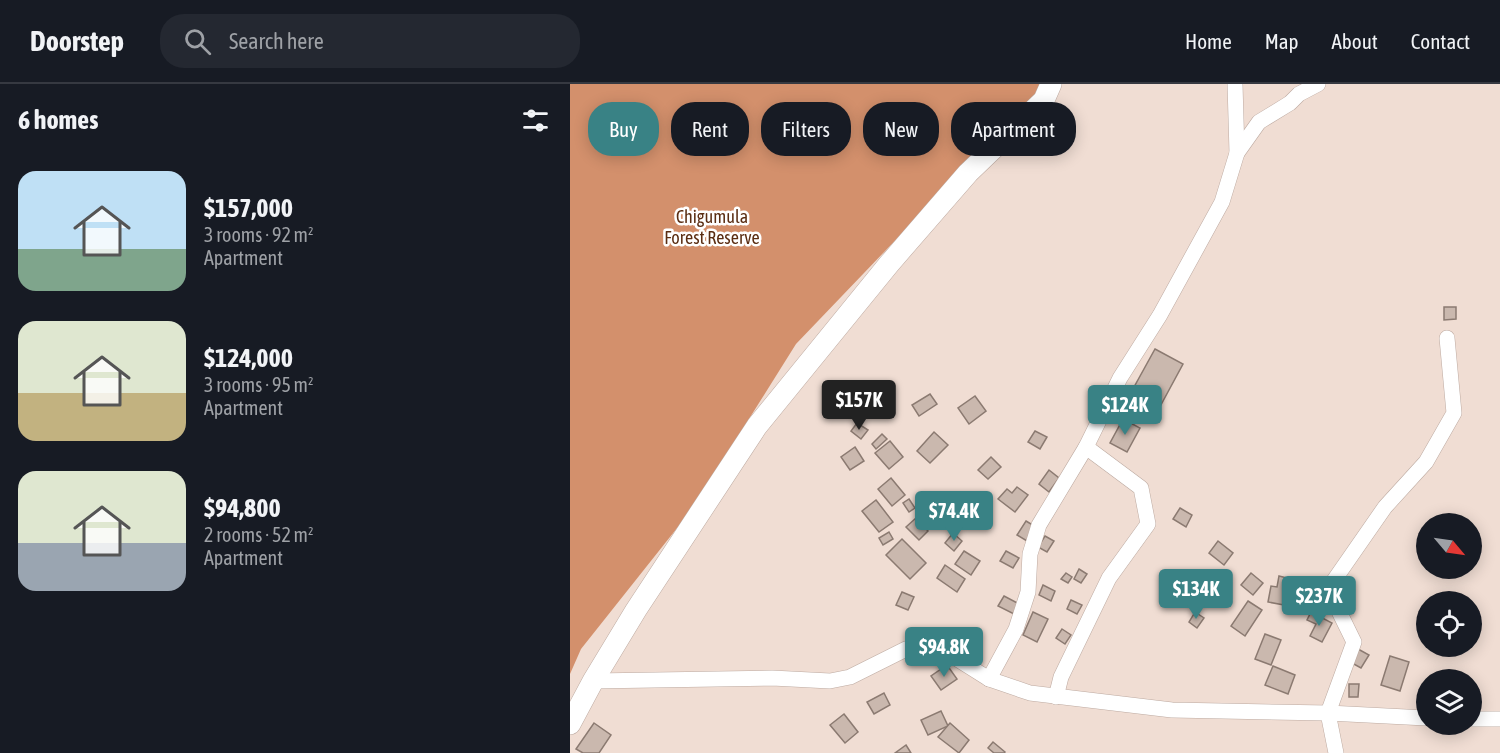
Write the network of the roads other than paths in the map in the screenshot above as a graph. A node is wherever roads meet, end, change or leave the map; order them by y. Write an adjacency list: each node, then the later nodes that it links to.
1 (1051, 84): 8 (street)
2 (1235, 84): 4 (street)
3 (1318, 84): 4 (street)
4 (1237, 153): 6 (street)
5 (1447, 338): 10 (street)
6 (1086, 447): 7 (street); 9 (street)
7 (989, 679): 8 (street); 9 (street)
8 (593, 681): 14 (street)
9 (1056, 697): 10 (street)
10 (1328, 714): 11 (street); 15 (street)
11 (1416, 718)
12 (1482, 719): 13 (street)
13 (1500, 719)
14 (570, 724)
15 (1336, 753)

